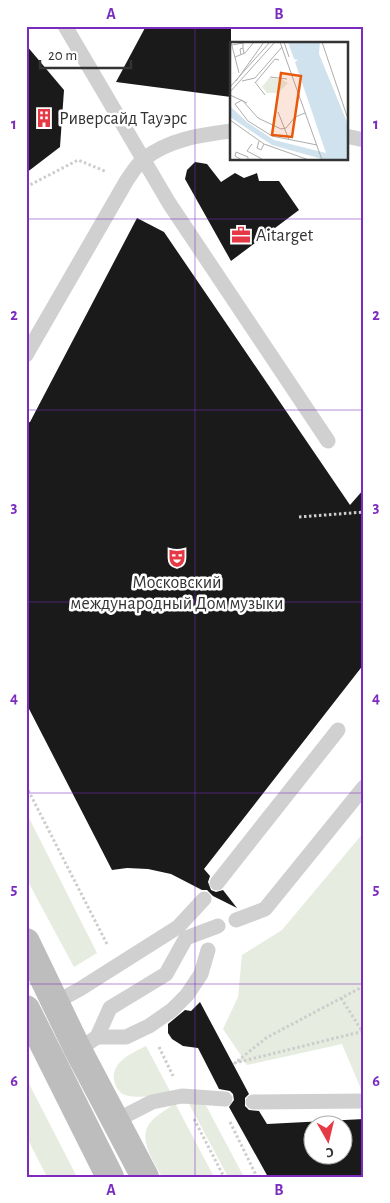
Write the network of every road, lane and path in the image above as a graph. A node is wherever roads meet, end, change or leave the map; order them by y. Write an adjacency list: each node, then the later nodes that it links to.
1 (65, 26): 5 (lane)
2 (230, 131): 5 (lane)
3 (348, 136): 4 (lane)
4 (364, 140)
5 (142, 159): 6 (lane); 9 (lane)
6 (127, 180): 7 (path); 8 (lane)
7 (26, 187)
8 (26, 355)
9 (328, 441)
10 (364, 512): 11 (path)
11 (299, 517)
12 (338, 730): 14 (lane)
13 (364, 787): 16 (lane)
14 (217, 883)
15 (204, 899): 18 (lane)
16 (236, 920)
17 (218, 926): 18 (lane)
18 (182, 933): 23 (lane); 26 (lane)
19 (26, 942): 23 (main road)
20 (208, 950): 26 (lane)
21 (364, 986): 22 (path)
22 (341, 998): 25 (path); 25 (path)
23 (56, 1002): 26 (main road)
24 (26, 1009): 31 (main road)
25 (363, 1031)
26 (88, 1044): 30 (main road)
27 (221, 1099): 30 (lane); 33 (path)
28 (253, 1102): 29 (lane)
29 (364, 1102)
30 (115, 1121): 32 (main road)
31 (110, 1177)
32 (145, 1177)
33 (257, 1177)

